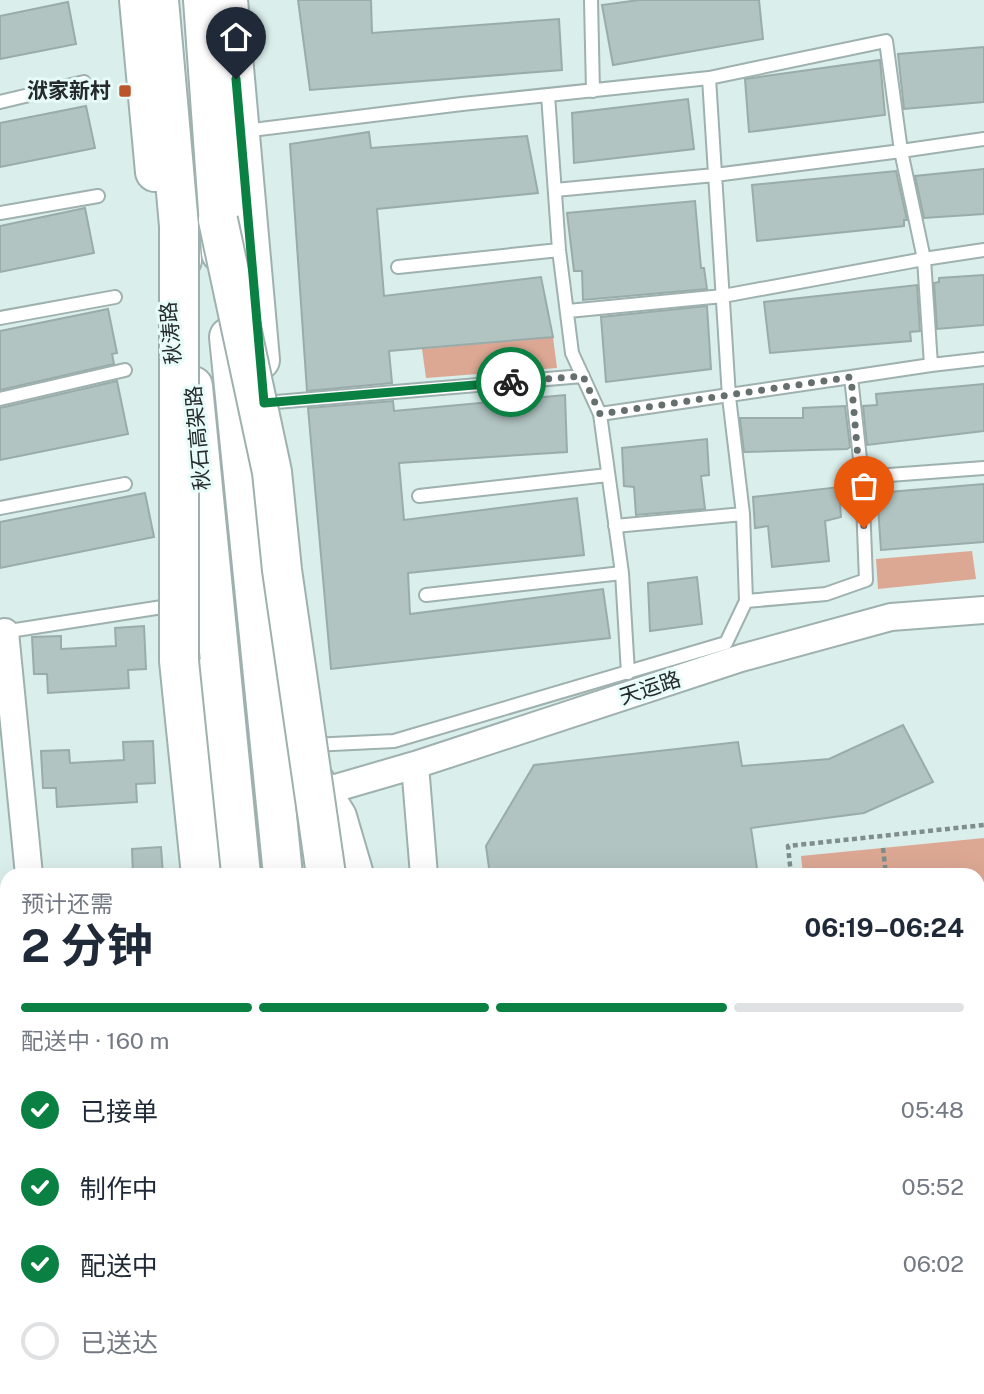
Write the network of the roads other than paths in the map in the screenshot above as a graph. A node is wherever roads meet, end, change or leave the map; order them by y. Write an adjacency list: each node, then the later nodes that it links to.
1 (139, 0): 47 (main road, 秋涛路)
2 (159, 0): 19 (main road, 秋石高架路)
3 (203, 0): 18 (main road, 秋石高架路)
4 (228, 0): 11 (main road)
5 (590, 0): 8 (lane)
6 (709, 78): 8 (lane); 13 (lane); 14 (lane)
7 (84, 82): 10 (lane)
8 (593, 90): 9 (lane)
9 (548, 95): 11 (lane); 15 (lane)
10 (0, 102)
11 (241, 132): 35 (main road)
12 (984, 139): 13 (lane)
13 (901, 151): 14 (lane); 22 (lane)
14 (715, 175): 15 (lane); 24 (lane)
15 (555, 190): 20 (lane)
16 (98, 196): 17 (lane)
17 (0, 213)
18 (218, 220): 61 (main road, 秋石高架路, bridge); 63 (main road, bridge)
19 (178, 226): 57 (main road, bridge); 60 (main road, 秋石高架路, bridge)
20 (559, 250): 23 (lane); 26 (lane)
21 (984, 250): 22 (lane)
22 (924, 259): 24 (lane); 29 (lane)
23 (398, 267)
24 (723, 296): 26 (lane); 33 (lane)
25 (115, 297): 27 (lane)
26 (568, 311): 31 (lane)
27 (0, 317)
28 (984, 359): 29 (lane)
29 (932, 365): 32 (lane)
30 (125, 370): 34 (lane)
31 (583, 376): 35 (lane); 36 (lane)
32 (851, 377): 33 (lane); 39 (lane)
33 (729, 397): 36 (lane); 43 (lane)
34 (0, 399)
35 (264, 403): 52 (main road)
36 (600, 414): 38 (lane)
37 (984, 468): 39 (lane)
38 (608, 475): 41 (lane); 44 (lane)
39 (862, 477): 48 (lane)
40 (125, 484): 42 (lane)
41 (419, 496)
42 (0, 508)
43 (743, 514): 44 (lane); 48 (lane)
44 (615, 526): 45 (lane)
45 (622, 573): 46 (lane); 51 (lane)
46 (426, 595)
47 (196, 601): 50 (lane); 55 (main road, 秋涛路)
48 (746, 601): 51 (lane)
49 (984, 610): 53 (street, 天运路)
50 (3, 633): 56 (street)
51 (628, 673): 52 (lane)
52 (290, 744): 54 (main road); 62 (main road)
53 (415, 765): 54 (street, 天运路); 65 (street)
54 (322, 792): 64 (main road)
55 (212, 799): 58 (main road); 59 (main road, 秋涛路)
56 (28, 868)
57 (200, 868)
58 (211, 868)
59 (221, 868)
60 (240, 868)
61 (282, 868)
62 (306, 868)
63 (325, 868)
64 (352, 868)
65 (423, 868)

